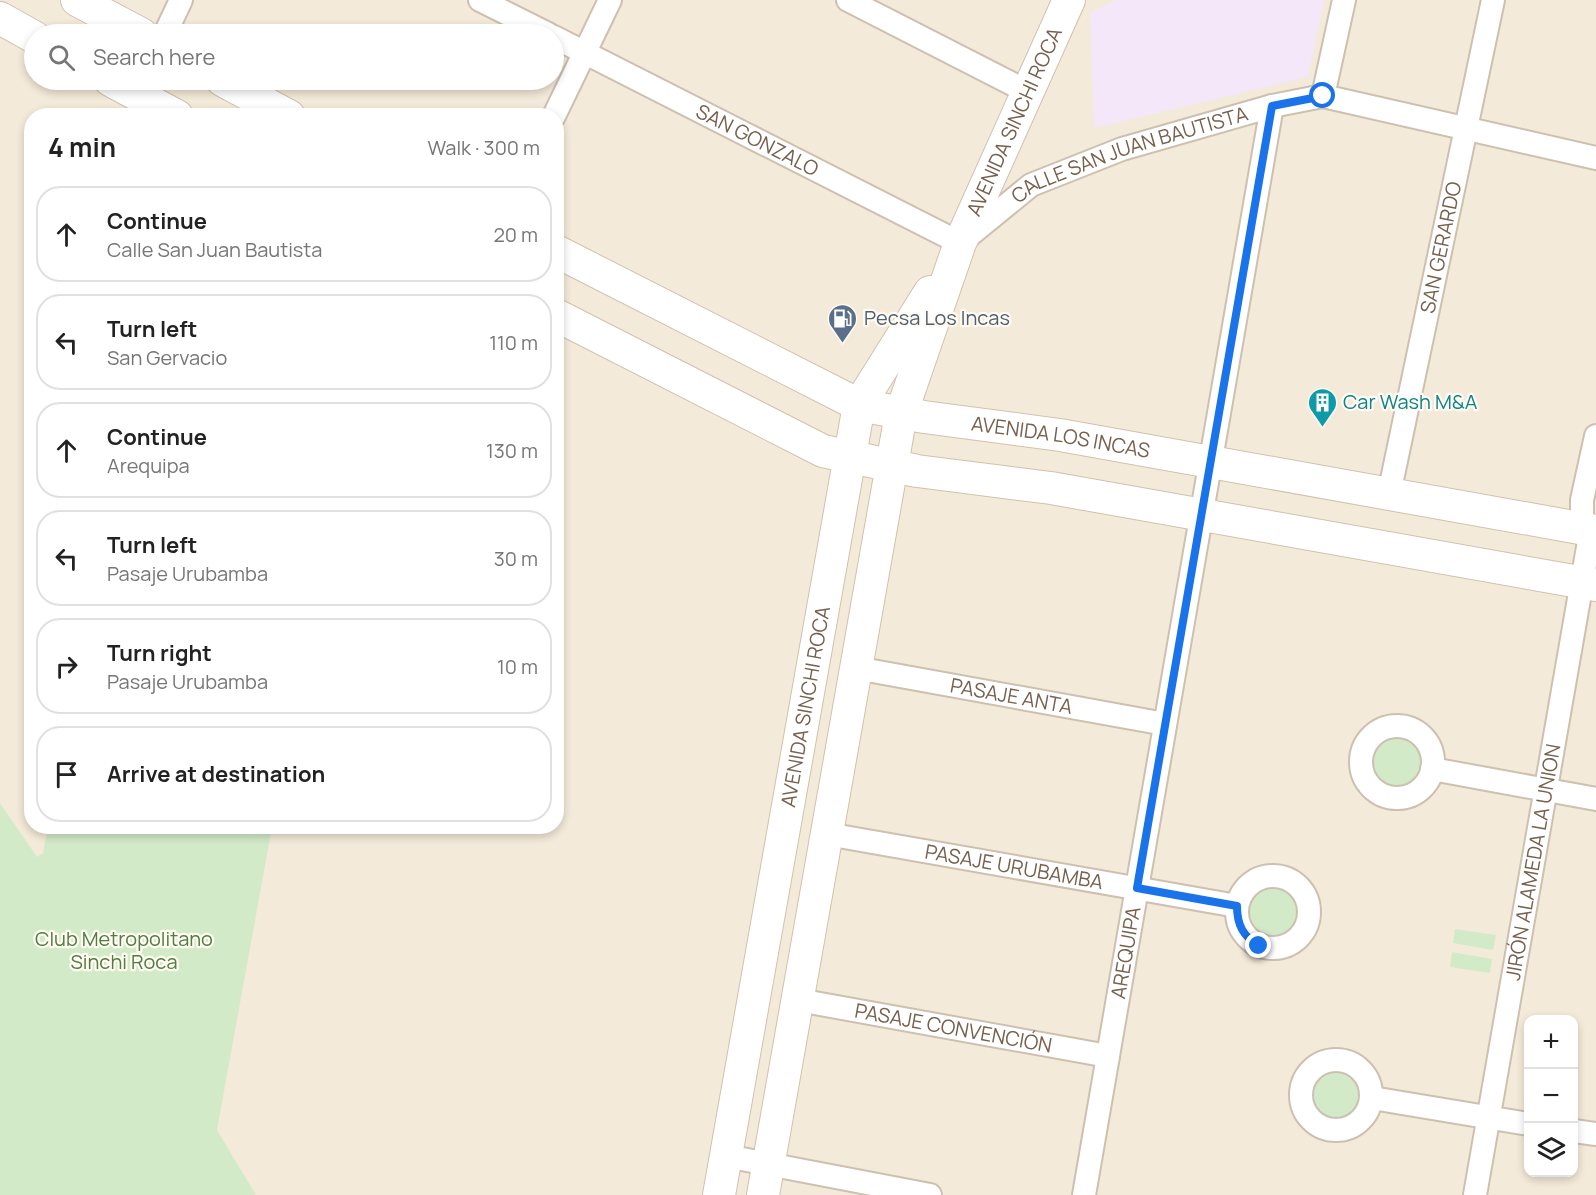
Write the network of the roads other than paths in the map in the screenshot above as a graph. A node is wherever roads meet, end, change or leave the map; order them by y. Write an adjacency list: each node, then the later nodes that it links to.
1 (77, 0): 10 (main road)
2 (182, 0): 11 (street)
3 (480, 0): 12 (street)
4 (610, 0): 15 (street)
5 (848, 0): 18 (street)
6 (1069, 0): 18 (main road, AVENIDA SINCHI ROCA)
7 (1344, 0): 19 (street)
8 (1493, 0): 24 (street, SAN GERARDO)
9 (0, 18): 13 (main road)
10 (122, 24)
11 (170, 24)
12 (528, 24)
13 (24, 31)
14 (564, 42): 15 (street, SAN GONZALO)
15 (584, 53): 23 (street); 26 (street, SAN GONZALO)
16 (129, 90): 21 (main road)
17 (239, 90): 22 (main road)
18 (1028, 92): 26 (main road, AVENIDA SINCHI ROCA)
19 (1323, 96): 20 (street, CALLE SAN JUAN BAUTISTA); 24 (street, CALLE SAN JUAN BAUTISTA)
20 (1272, 106): 26 (street, CALLE SAN JUAN BAUTISTA); 33 (street, AREQUIPA)
21 (162, 108)
22 (268, 108)
23 (559, 108)
24 (1467, 129): 25 (street, CALLE SAN JUAN BAUTISTA); 35 (street, SAN GERARDO)
25 (1596, 158)
26 (960, 243): 29 (main road, AVENIDA SINCHI ROCA); 30 (main road, AVENIDA SINCHI ROCA)
27 (564, 255): 29 (main road, AVENIDA LOS INCAS)
28 (564, 319): 32 (main road)
29 (860, 405): 30 (main road, AVENIDA LOS INCAS); 32 (main road, AVENIDA SINCHI ROCA)
30 (901, 414): 33 (main road, AVENIDA LOS INCAS); 34 (main road, AVENIDA SINCHI ROCA)
31 (1596, 436): 37 (street, JIRÓN ALAMEDA LA UNION)
32 (850, 458): 34 (main road); 54 (main road, AVENIDA SINCHI ROCA)
33 (1210, 462): 35 (main road, AVENIDA LOS INCAS); 36 (street, AREQUIPA)
34 (892, 466): 36 (main road); 39 (main road, AVENIDA SINCHI ROCA)
35 (1389, 494): 37 (main road, AVENIDA LOS INCAS)
36 (1201, 514): 38 (main road); 40 (street, AREQUIPA)
37 (1590, 530): 38 (street, JIRÓN ALAMEDA LA UNION)
38 (1588, 583): 42 (street, JIRÓN ALAMEDA LA UNION)
39 (856, 668): 40 (street, PASAJE ANTA); 44 (main road, AVENIDA SINCHI ROCA)
40 (1165, 724): 45 (street, AREQUIPA)
41 (1432, 769): 42 (street)
42 (1545, 789): 43 (street); 50 (street, JIRÓN ALAMEDA LA UNION)
43 (1596, 798)
44 (827, 834): 45 (street, PASAJE URUBAMBA); 47 (main road, AVENIDA SINCHI ROCA)
45 (1137, 888): 46 (street, PASAJE URUBAMBA); 48 (street, AREQUIPA)
46 (1237, 906)
47 (798, 1000): 48 (street, PASAJE CONVENCIÓN); 55 (main road, AVENIDA SINCHI ROCA)
48 (1108, 1056): 59 (street, AREQUIPA)
49 (1372, 1098): 50 (street)
50 (1488, 1117): 51 (street); 60 (street, JIRÓN ALAMEDA LA UNION)
51 (1524, 1123)
52 (1578, 1132): 53 (street)
53 (1596, 1134)
54 (726, 1156): 55 (street); 56 (main road, AVENIDA SINCHI ROCA)
55 (769, 1164): 57 (main road, AVENIDA SINCHI ROCA); 58 (street)
56 (719, 1195)
57 (763, 1195)
58 (930, 1195)
59 (1084, 1195)
60 (1475, 1195)

